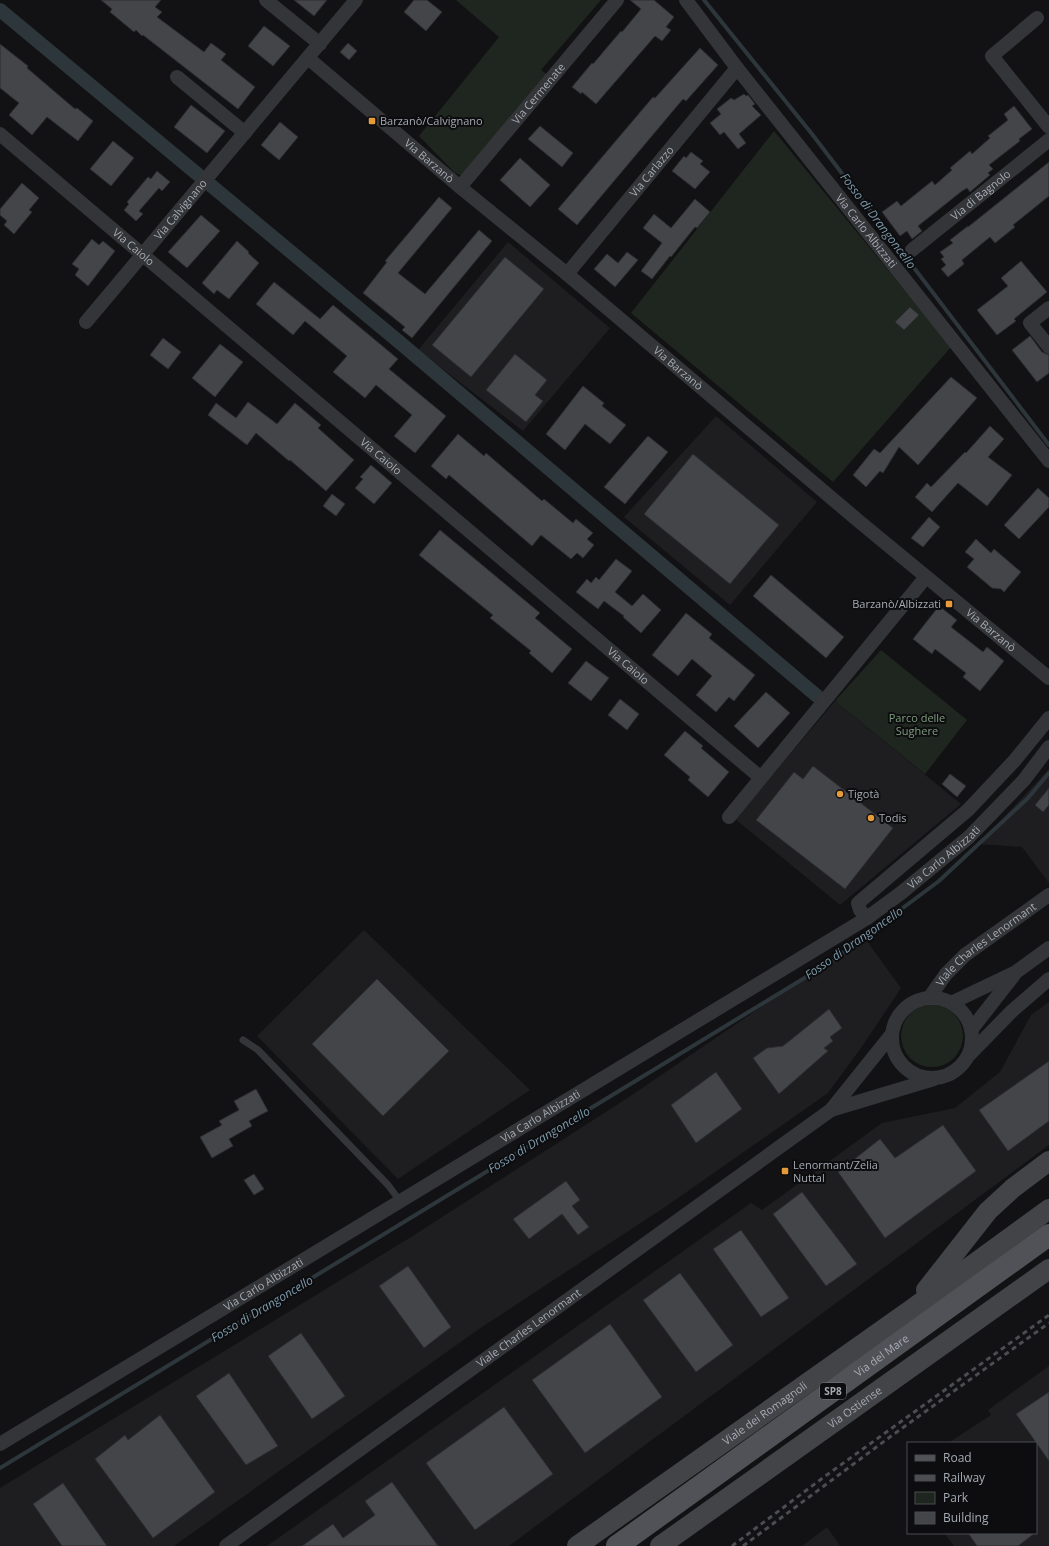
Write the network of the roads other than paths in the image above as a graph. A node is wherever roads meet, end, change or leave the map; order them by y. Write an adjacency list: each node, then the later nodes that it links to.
1 (266, 0): 6 (street)
2 (356, 0): 6 (street, Via Calvignano)
3 (617, 0): 14 (street, Via Cermenate)
4 (686, 0): 8 (street, Via Carlo Albizzati)
5 (1037, 18): 10 (street)
6 (320, 44): 7 (street, Via Calvignano)
7 (308, 58): 11 (street, Via Calvignano); 14 (street, Via Barzanò)
8 (737, 68): 17 (street, Via Carlazzo); 21 (street, Via Carlo Albizzati)
9 (177, 77): 11 (street)
10 (1049, 127)
11 (245, 133): 16 (street, Via Calvignano)
12 (0, 134): 16 (street, Via Caiolo)
13 (1049, 140): 15 (street, Via di Bagnolo)
14 (460, 188): 17 (street, Via Barzanò)
15 (912, 250)
16 (143, 254): 19 (street, Via Calvignano); 26 (street, Via Caiolo)
17 (567, 274): 22 (street, Via Barzanò)
18 (1049, 308): 20 (street)
19 (86, 322)
20 (1049, 347)
21 (1049, 461)
22 (926, 577): 23 (street, Via Barzanò); 26 (street)
23 (1049, 678)
24 (1049, 718): 29 (street)
25 (1049, 747): 29 (street, Via Carlo Albizzati)
26 (761, 778): 27 (street)
27 (729, 817)
28 (1049, 895): 33 (street, Viale Charles Lenormant)
29 (866, 918): 42 (street, Via Carlo Albizzati)
30 (1049, 948): 31 (street)
31 (1016, 972): 34 (street); 35 (street)
32 (1049, 979): 38 (street)
33 (929, 998): 34 (street); 36 (street)
34 (952, 1003): 35 (street)
35 (971, 1030): 38 (street)
36 (892, 1034): 39 (street); 40 (street, Viale Charles Lenormant)
37 (243, 1040): 42 (lane)
38 (967, 1057): 39 (street)
39 (940, 1077): 40 (street, Viale Charles Lenormant)
40 (831, 1110): 50 (street, Viale Charles Lenormant)
41 (1049, 1161): 47 (main road)
42 (400, 1201): 49 (street, Via Carlo Albizzati)
43 (1049, 1209): 47 (main road, Viale dei Romagnoli)
44 (1049, 1235): 52 (main road, Via del Mare / SP8)
45 (1049, 1269): 48 (main road, Via Ostiense)
46 (1049, 1286): 48 (main road)
47 (912, 1309): 51 (main road, Viale dei Romagnoli)
48 (988, 1313): 53 (main road, Via Ostiense)
49 (0, 1444)
50 (226, 1546)
51 (577, 1546)
52 (617, 1546)
53 (660, 1546)

